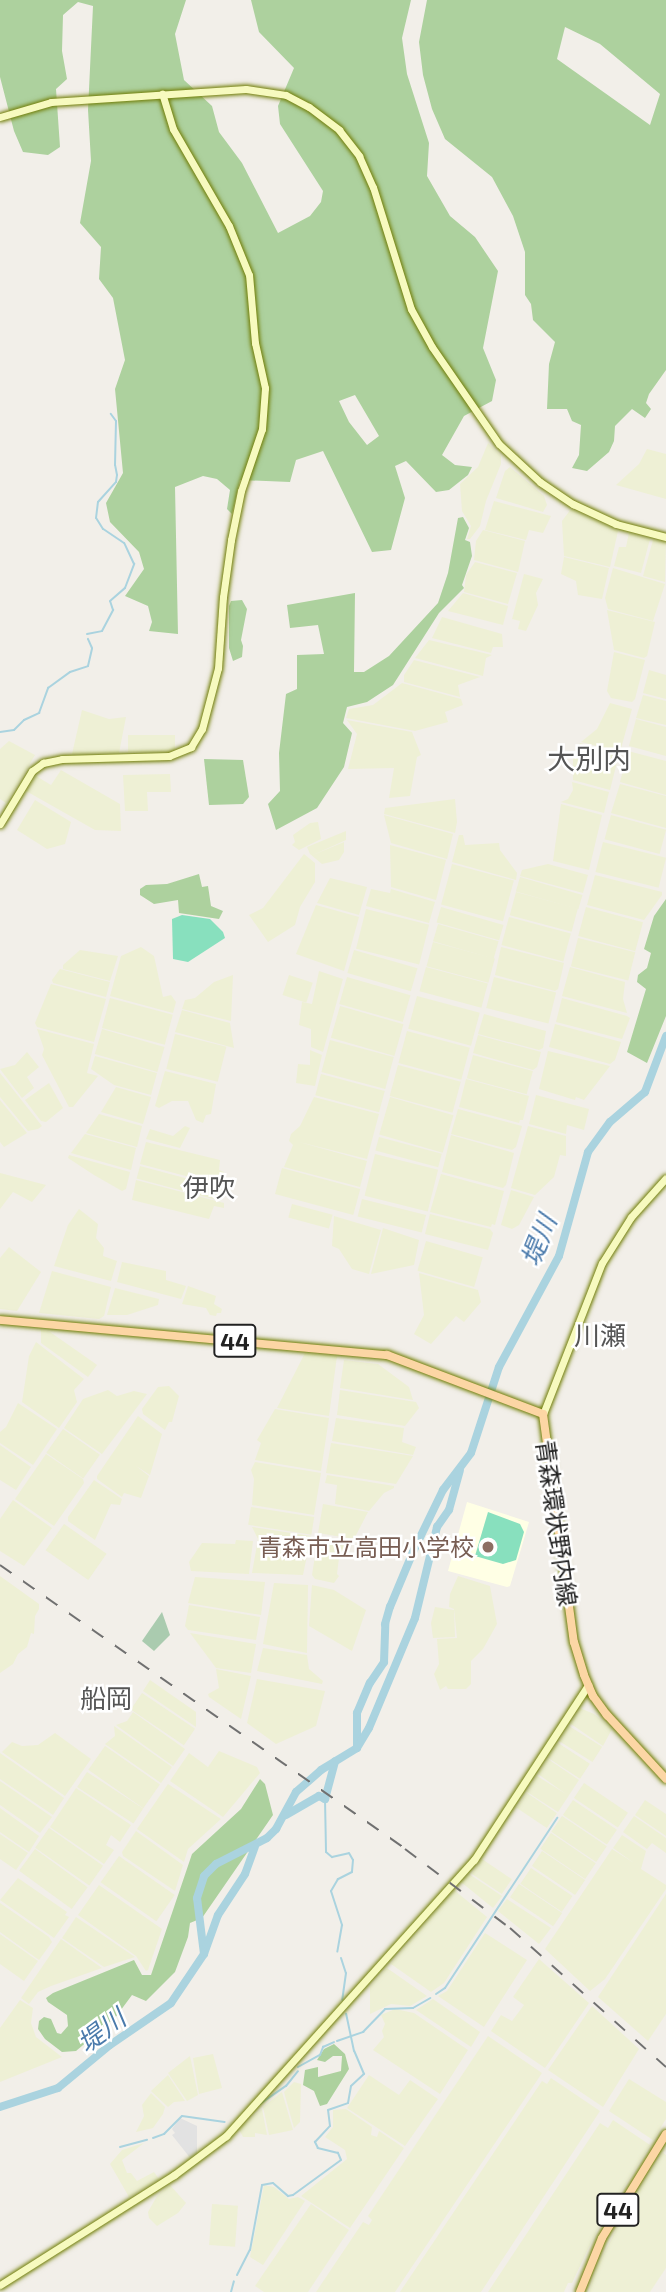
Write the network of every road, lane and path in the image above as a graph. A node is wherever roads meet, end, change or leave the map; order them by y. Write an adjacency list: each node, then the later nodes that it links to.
1 (162, 94): 2 (street); 3 (street); 4 (street)
2 (0, 117)
3 (666, 537)
4 (0, 824)
5 (666, 1178): 7 (street)
6 (0, 1320): 7 (main road, 青森環状野内線 / 44)
7 (543, 1413): 8 (main road, 青森環状野内線)
8 (588, 1685): 9 (main road, 青森環状野内線); 11 (street)
9 (666, 1779)
10 (666, 2134): 12 (main road, 44)
11 (0, 2285)
12 (580, 2292)

